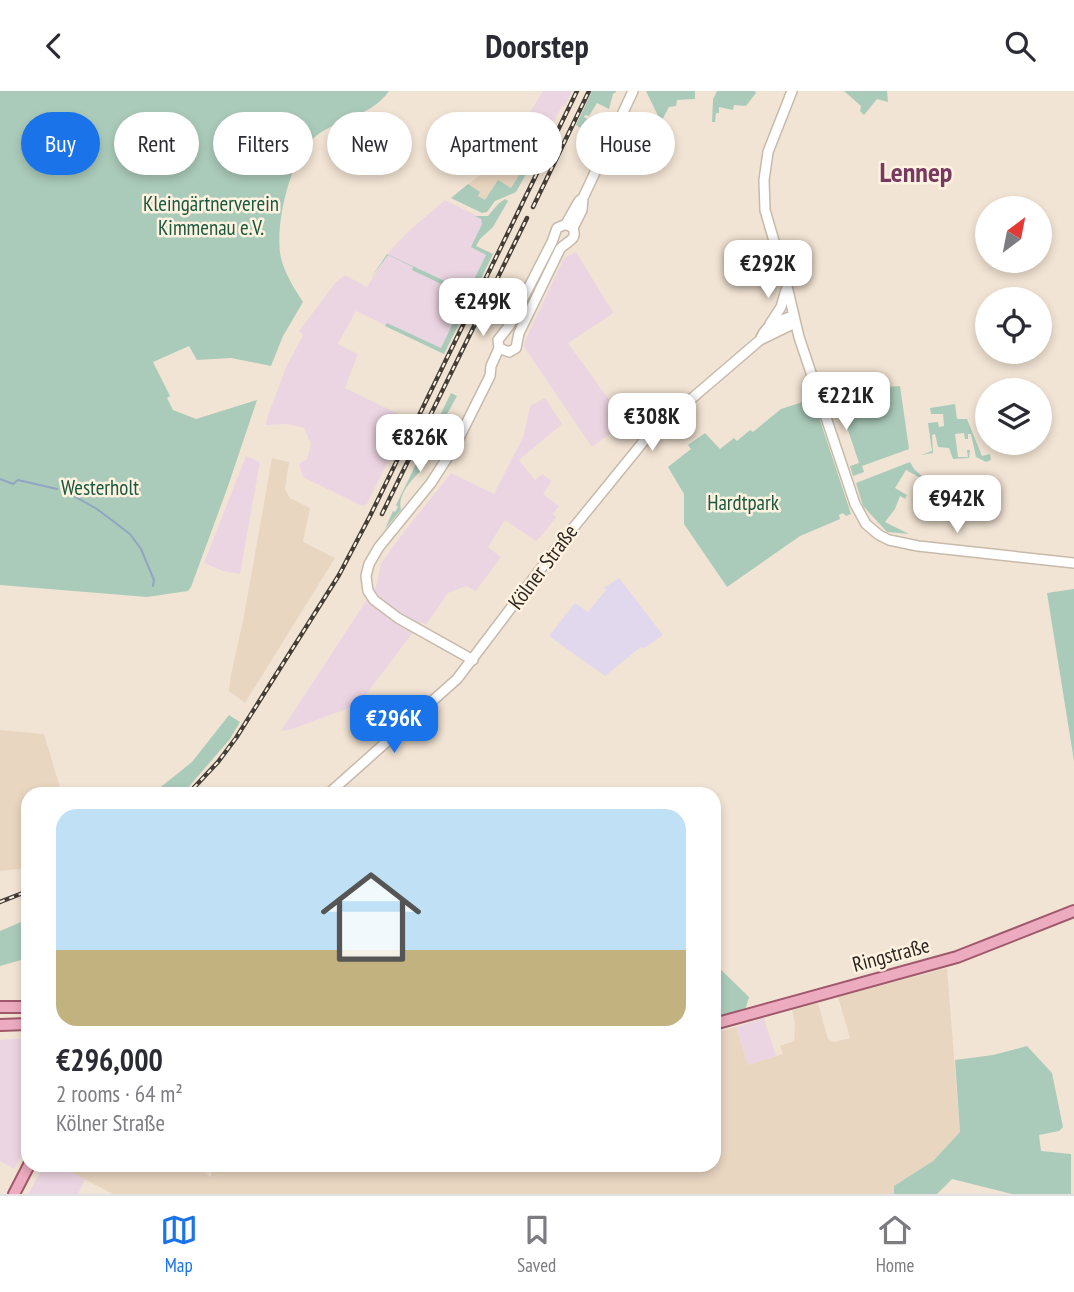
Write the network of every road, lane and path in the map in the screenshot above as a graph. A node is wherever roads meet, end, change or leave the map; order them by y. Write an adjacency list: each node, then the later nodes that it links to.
1 (633, 91): 3 (street)
2 (792, 91): 4 (street)
3 (570, 226): 8 (street); 8 (street)
4 (786, 282): 5 (street); 6 (street, Kölner Straße)
5 (794, 320): 6 (street); 7 (street, Kölner Straße); 9 (street)
6 (771, 324): 7 (street, Kölner Straße)
7 (760, 340): 10 (street, Kölner Straße)
8 (502, 350): 10 (street)
9 (1074, 563)
10 (473, 660): 11 (street, Kölner Straße)
11 (336, 787)
12 (1074, 911): 15 (main road, Ringstraße)
13 (0, 1007): 14 (main road)
14 (21, 1007)
15 (721, 1022)
16 (0, 1025): 17 (main road)
17 (15, 1025): 18 (main road); 19 (main road)
18 (21, 1025)
19 (21, 1027)
20 (25, 1172): 21 (main road)
21 (14, 1194)

